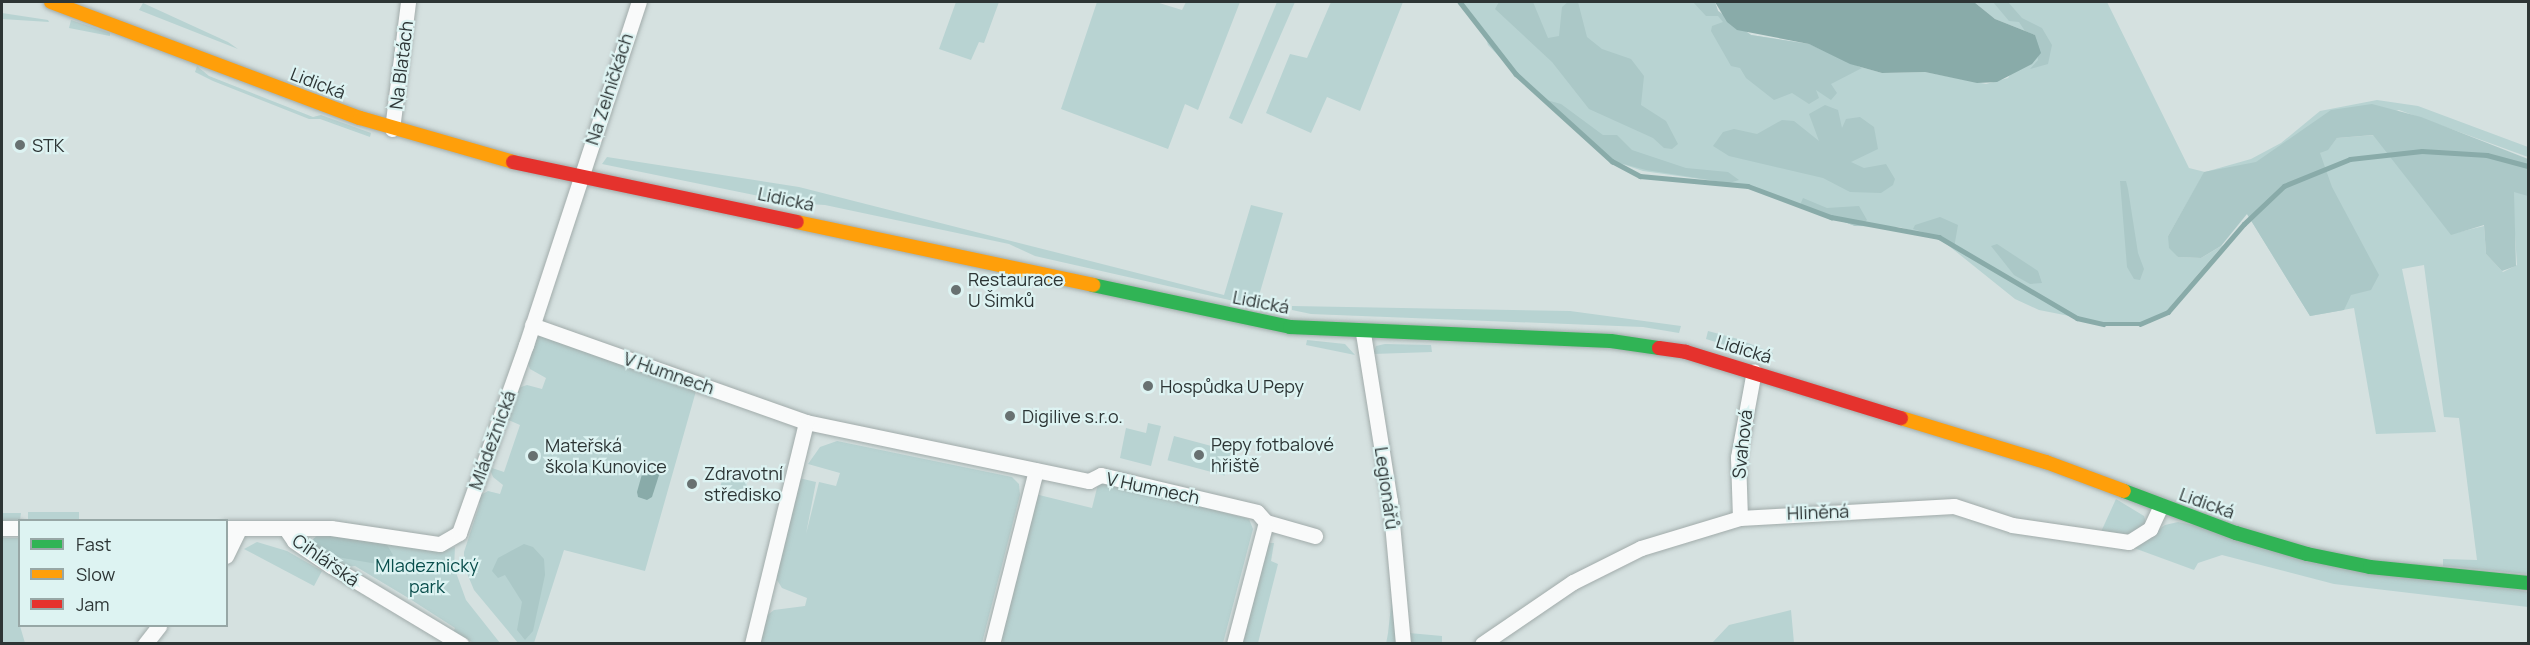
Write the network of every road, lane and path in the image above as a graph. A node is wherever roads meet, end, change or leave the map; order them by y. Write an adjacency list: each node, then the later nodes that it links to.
1 (51, 2): 5 (main road, Lidická)
2 (408, 2): 7 (street, Na Blatách)
3 (628, 2): 6 (street)
4 (639, 2): 6 (street, Na Zelničkách)
5 (77, 5): 7 (main road, Lidická)
6 (622, 44): 8 (street, Na Zelničkách)
7 (392, 129): 8 (main road, Lidická)
8 (582, 177): 9 (street, Mládežnická); 10 (main road, Lidická)
9 (532, 325): 12 (street, V Humnech); 20 (street, Mládežnická)
10 (1363, 333): 11 (main road, Lidická); 30 (street, Legionářů)
11 (1754, 371): 14 (main road, Lidická); 15 (street, Svahová)
12 (806, 422): 13 (street, V Humnech); 27 (street)
13 (1036, 470): 16 (street, V Humnech); 28 (street)
14 (2161, 505): 15 (street, Hliněná); 23 (main road, Lidická)
15 (1740, 518): 31 (street, Hliněná)
16 (1266, 522): 21 (street, V Humnech); 29 (street)
17 (2, 528): 18 (street)
18 (18, 528)
19 (233, 528): 20 (street, Mládežnická); 22 (street)
20 (286, 530): 26 (street, Cihlářská)
21 (1315, 536)
22 (228, 547)
23 (2529, 583)
24 (158, 627): 25 (street)
25 (145, 644)
26 (460, 644)
27 (752, 644)
28 (992, 644)
29 (1234, 644)
30 (1403, 644)
31 (1482, 644)

